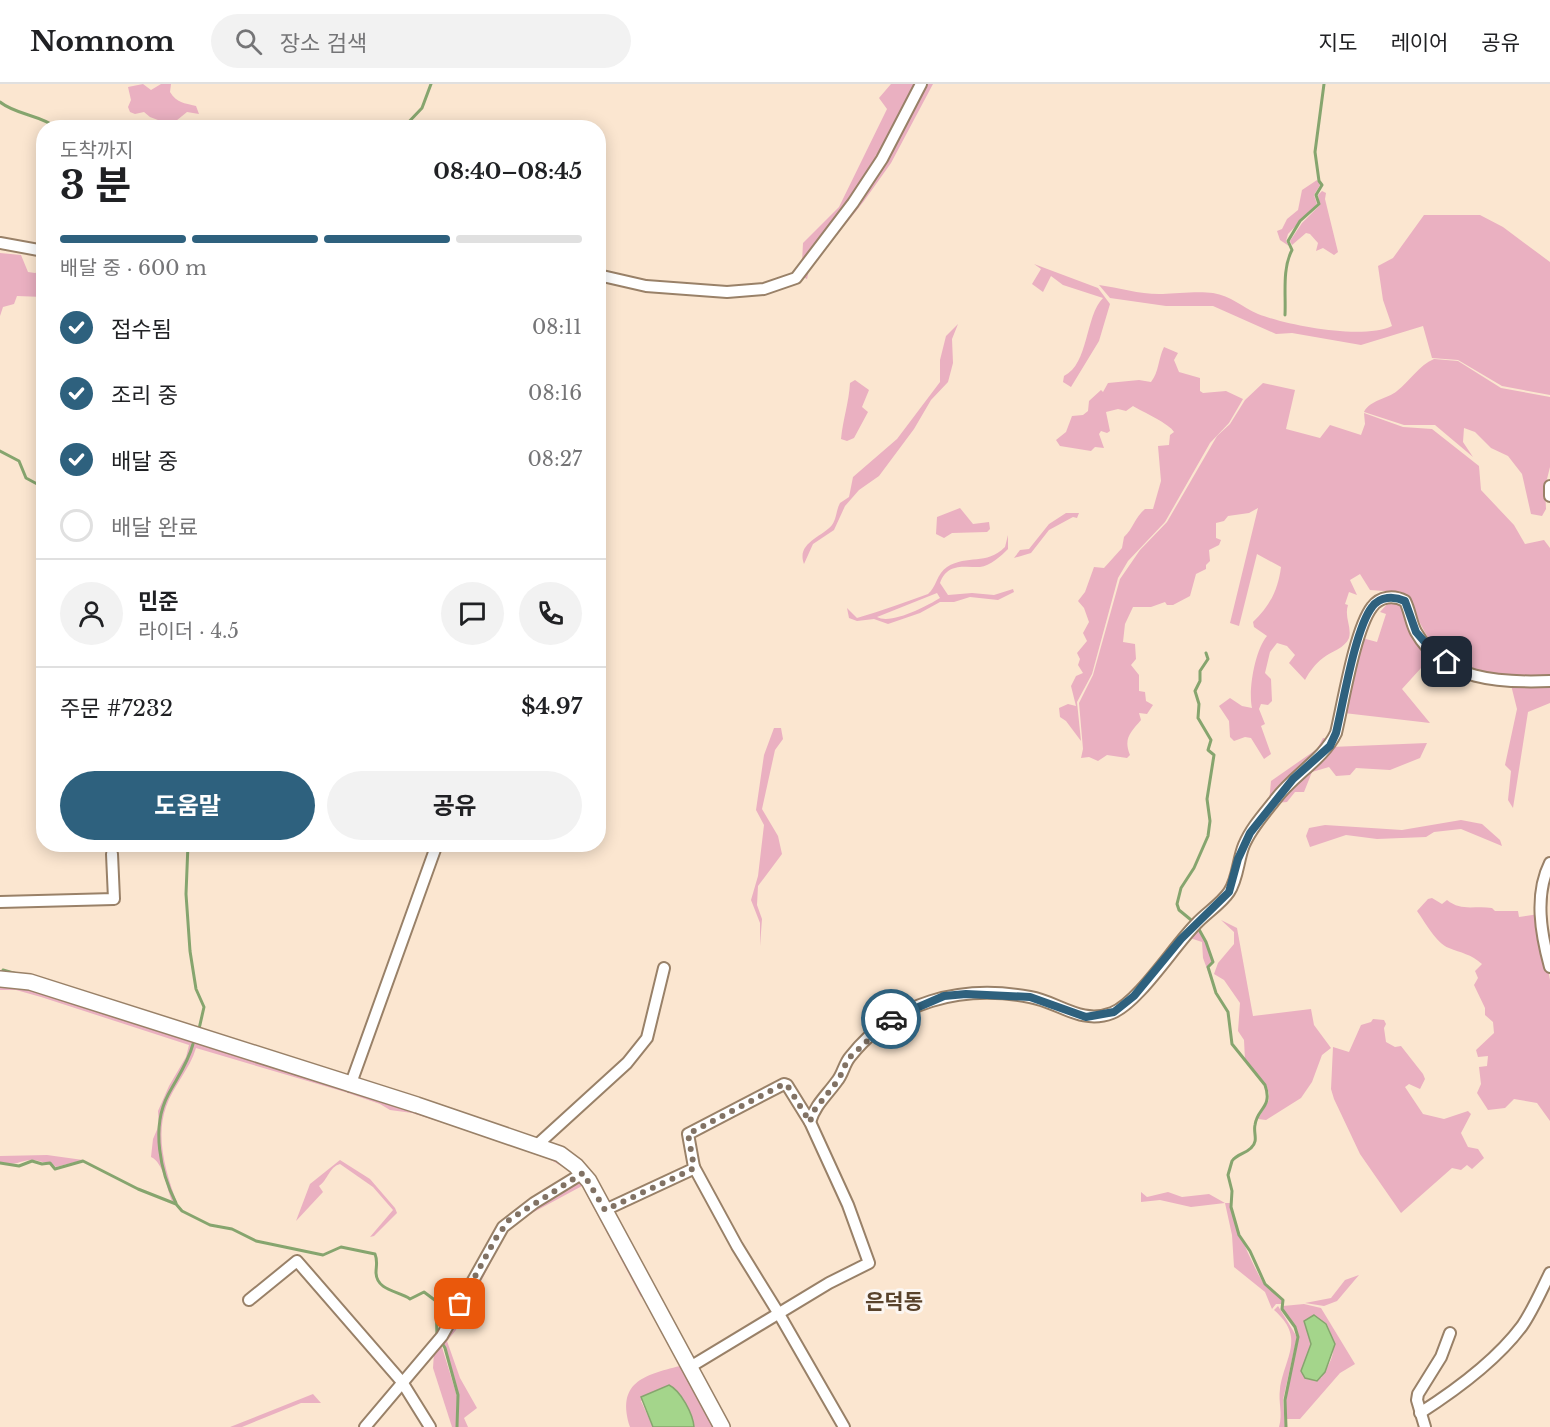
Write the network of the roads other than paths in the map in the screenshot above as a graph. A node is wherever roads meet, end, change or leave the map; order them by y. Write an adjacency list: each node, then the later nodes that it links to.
1 (921, 84): 4 (street)
2 (0, 243): 3 (street)
3 (36, 250)
4 (606, 276)
5 (1550, 486): 6 (street)
6 (1550, 496)
7 (1550, 681): 16 (street)
8 (434, 852): 15 (street)
9 (112, 854): 11 (street)
10 (1550, 863): 13 (street)
11 (0, 902)
12 (664, 968): 17 (street)
13 (1550, 968)
14 (0, 979): 15 (main road)
15 (350, 1086): 17 (main road)
16 (810, 1122): 18 (street); 23 (street)
17 (537, 1145): 19 (main road)
18 (694, 1167): 20 (street); 23 (street)
19 (583, 1173): 20 (main road); 26 (street)
20 (605, 1210): 25 (main road)
21 (1550, 1273): 27 (street)
22 (249, 1300): 26 (street)
23 (780, 1314): 25 (street); 31 (street)
24 (1450, 1333): 27 (street)
25 (690, 1367): 30 (main road)
26 (402, 1382): 28 (street); 29 (street)
27 (1420, 1413): 32 (street)
28 (365, 1427)
29 (430, 1427)
30 (722, 1427)
31 (844, 1427)
32 (1425, 1427)

